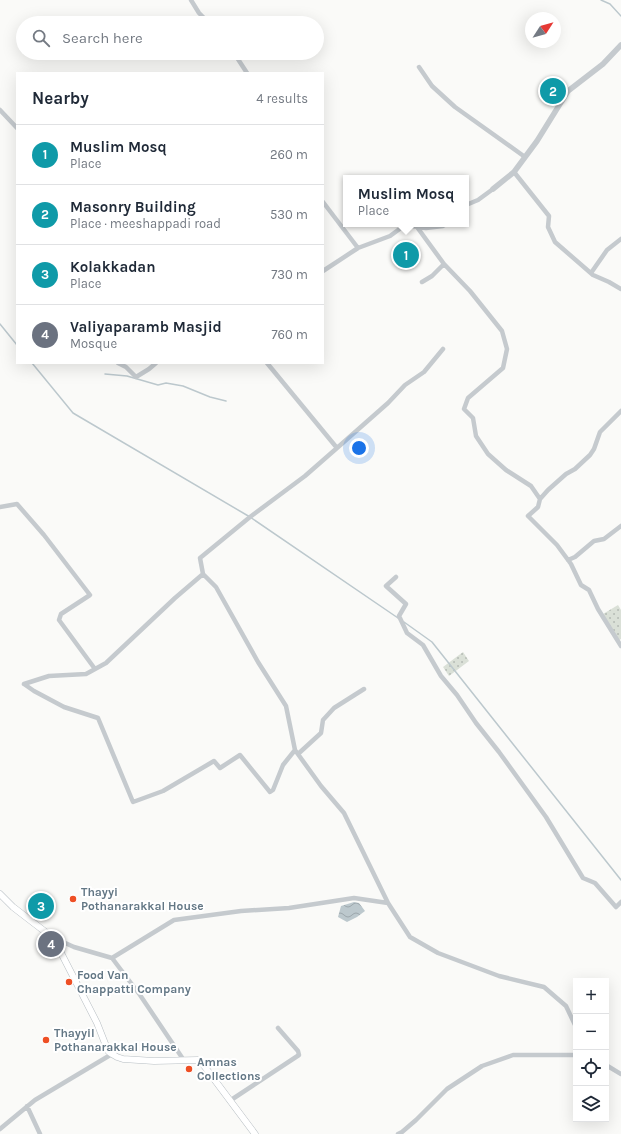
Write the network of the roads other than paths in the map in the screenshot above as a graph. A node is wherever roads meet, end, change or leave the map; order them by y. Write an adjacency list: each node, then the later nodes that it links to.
1 (191, 0): 2 (street)
2 (202, 16)
3 (621, 44): 9 (street)
4 (239, 60): 6 (street)
5 (420, 67): 9 (street)
6 (246, 72)
7 (0, 110): 8 (street)
8 (16, 127)
9 (525, 158): 10 (street)
10 (514, 172): 11 (street); 21 (street)
11 (493, 189): 13 (street)
12 (324, 203): 18 (street)
13 (469, 204)
14 (402, 227): 18 (street)
15 (417, 227): 16 (street); 19 (street)
16 (434, 227)
17 (621, 238): 21 (street)
18 (358, 248): 20 (street)
19 (444, 264): 22 (street); 30 (street)
20 (324, 270)
21 (591, 273): 23 (street)
22 (422, 282)
23 (621, 289)
24 (443, 349): 29 (street)
25 (120, 364): 26 (street)
26 (155, 364)
27 (268, 364): 29 (street)
28 (621, 412): 30 (street)
29 (337, 448): 34 (street)
30 (540, 499): 33 (street)
31 (0, 507): 37 (street)
32 (621, 526): 33 (street)
33 (568, 560): 36 (street)
34 (203, 574): 37 (street); 39 (street)
35 (396, 577): 41 (street)
36 (621, 646)
37 (95, 669): 39 (street)
38 (364, 689): 39 (street)
39 (297, 752): 42 (street)
40 (0, 894): 43 (main road)
41 (621, 902)
42 (388, 903): 44 (street); 45 (street)
43 (52, 937): 44 (street); 47 (main road)
44 (112, 958): 49 (street)
45 (573, 1021)
46 (278, 1028): 52 (street)
47 (112, 1054): 49 (main road); 53 (street)
48 (573, 1055): 57 (street)
49 (183, 1059): 52 (main road)
50 (609, 1067): 51 (street)
51 (621, 1074)
52 (231, 1100): 56 (main road)
53 (27, 1106): 54 (street); 55 (street)
54 (0, 1129)
55 (40, 1134)
56 (255, 1134)
57 (398, 1134)

